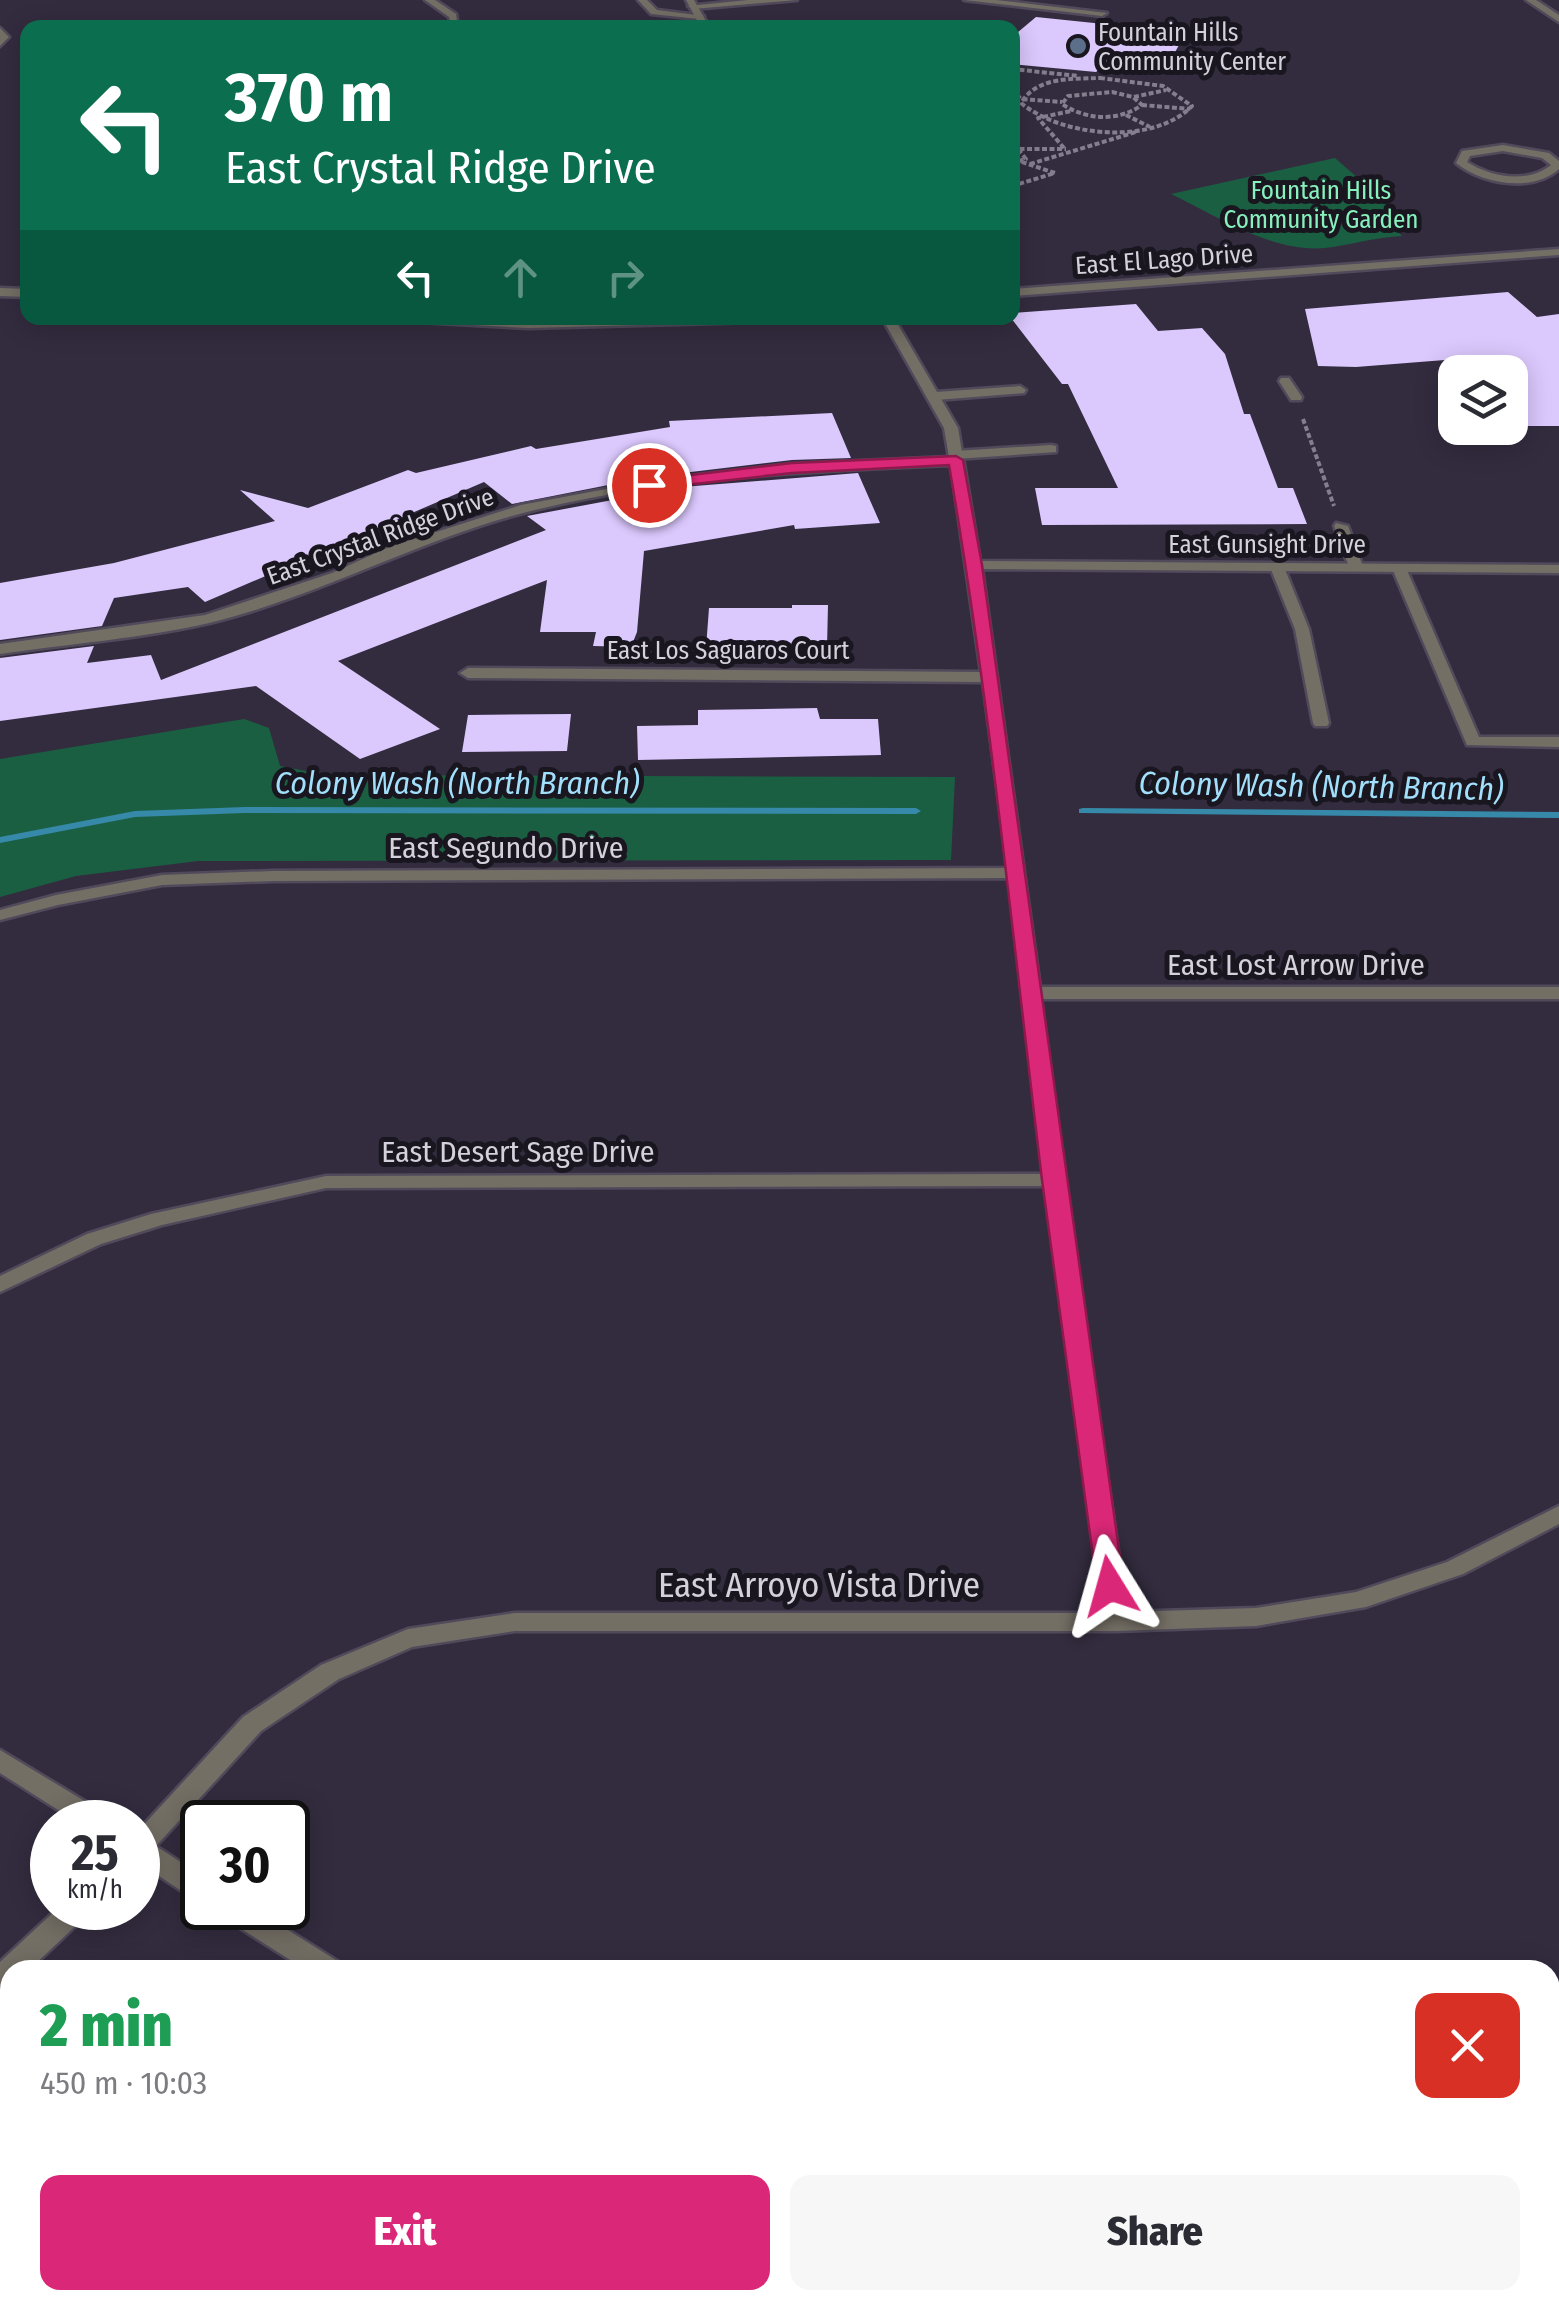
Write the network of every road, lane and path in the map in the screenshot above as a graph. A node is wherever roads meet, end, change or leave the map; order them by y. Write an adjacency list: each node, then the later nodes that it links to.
1 (429, 0): 9 (street)
2 (642, 0): 6 (street)
3 (793, 0): 6 (street)
4 (968, 0): 7 (street)
5 (1530, 0): 8 (street)
6 (694, 7)
7 (1102, 13)
8 (1559, 18)
9 (454, 20)
10 (1020, 70): 11 (path)
11 (1100, 78): 12 (path); 13 (path); 14 (path)
12 (1052, 82): 15 (path); 17 (path)
13 (1171, 89): 16 (path); 20 (path)
14 (1104, 92): 15 (path); 16 (path)
15 (1076, 94): 18 (path)
16 (1133, 97): 19 (path)
17 (1021, 99): 18 (path); 24 (path)
18 (1062, 102): 21 (path)
19 (1142, 105): 20 (path); 22 (path)
20 (1190, 109): 25 (path)
21 (1072, 111): 23 (path); 24 (path)
22 (1124, 114): 23 (path); 25 (path)
23 (1100, 116): 26 (path)
24 (1038, 118): 26 (path); 28 (path)
25 (1151, 128): 26 (path); 30 (path)
26 (1099, 130)
27 (1559, 146): 31 (street)
28 (1064, 148): 29 (path); 30 (path)
29 (1020, 149)
30 (1078, 150): 33 (path)
31 (1539, 153): 31 (street)
32 (1020, 161): 33 (path)
33 (1030, 164): 34 (path)
34 (1020, 184)
35 (1559, 252): 36 (street, East El Lago Drive)
36 (1020, 291)
37 (892, 325): 40 (street)
38 (1286, 381): 41 (street)
39 (1020, 390): 40 (street)
40 (936, 396): 43 (street)
41 (1296, 398): 44 (path)
42 (1051, 448): 43 (street, East Crystal Ridge Drive)
43 (955, 458): 45 (street); 50 (street, East Crystal Ridge Drive)
44 (1342, 526): 47 (street)
45 (974, 565): 46 (street, East Gunsight Drive); 52 (street)
46 (1276, 567): 47 (street, East Gunsight Drive); 53 (street)
47 (1356, 568): 48 (street, East Gunsight Drive)
48 (1398, 568): 49 (street, East Gunsight Drive); 54 (street)
49 (1559, 569)
50 (0, 649)
51 (468, 673): 52 (street, East Los Saguaros Court)
52 (989, 677): 55 (street)
53 (1321, 723)
54 (1559, 742)
55 (1017, 873): 56 (street, East Segundo Drive); 58 (street)
56 (0, 915)
57 (1559, 992): 58 (street, East Lost Arrow Drive)
58 (1033, 993): 59 (street)
59 (1054, 1180): 60 (street, East Desert Sage Drive); 62 (street)
60 (0, 1285)
61 (1559, 1514): 62 (street, East Arroyo Vista Drive)
62 (1116, 1622): 65 (street, East Arroyo Vista Drive)
63 (0, 1760): 64 (street)
64 (63, 1800)
65 (160, 1824)
66 (53, 1930): 68 (street)
67 (266, 1930): 69 (street)
68 (21, 1960)
69 (314, 1960)

